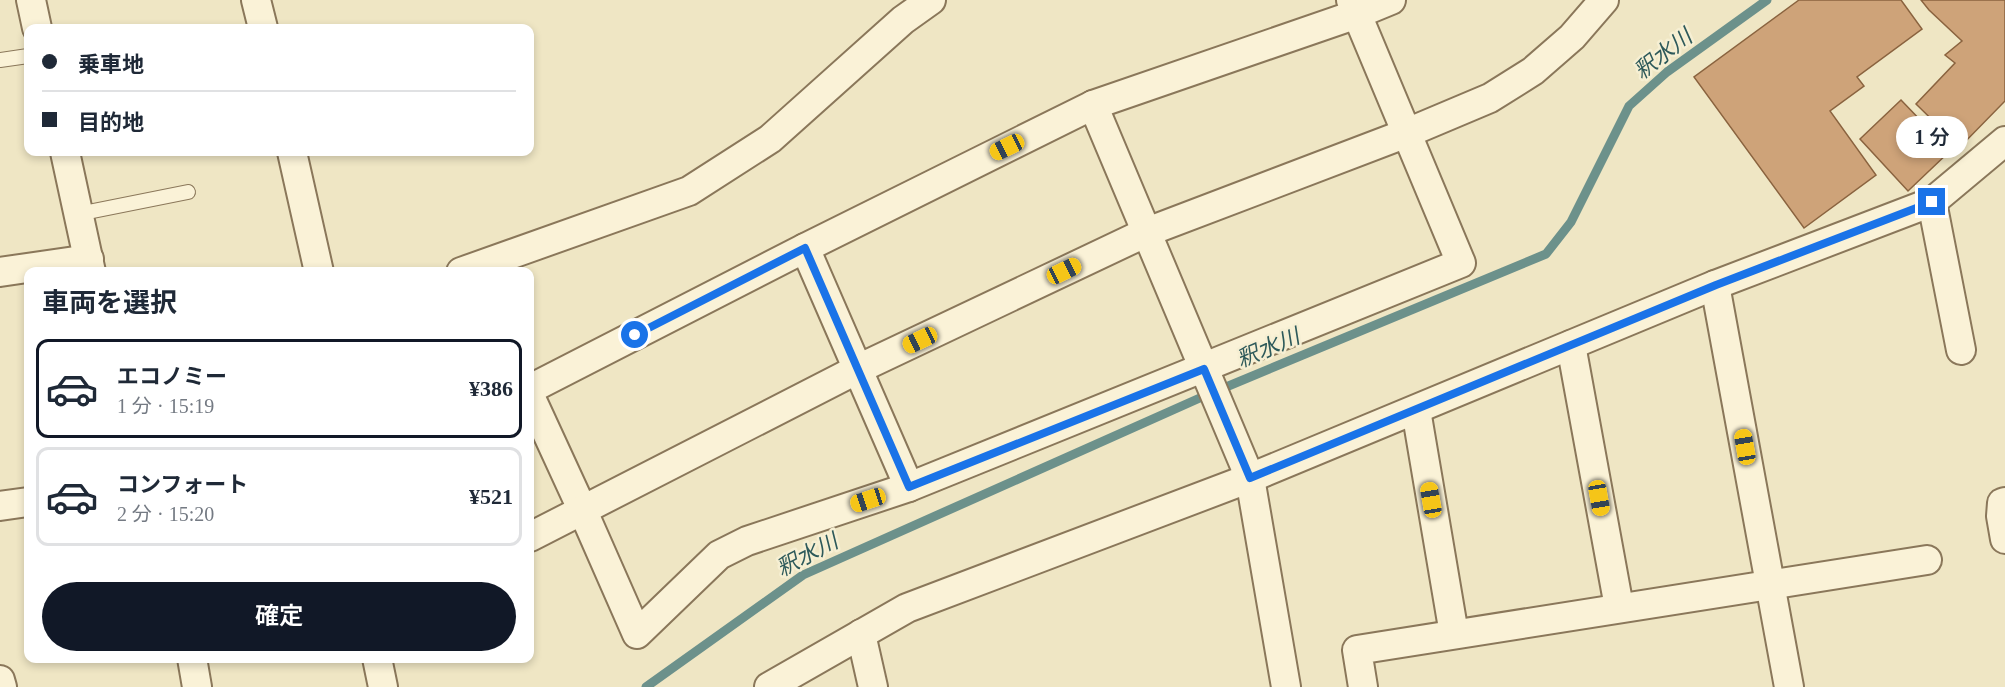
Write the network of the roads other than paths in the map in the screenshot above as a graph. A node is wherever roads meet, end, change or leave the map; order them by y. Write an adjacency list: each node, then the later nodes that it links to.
1 (31, 0): 8 (street)
2 (255, 0): 9 (street)
3 (931, 0): 7 (street)
4 (1391, 0): 6 (street)
5 (1604, 0): 13 (street)
6 (1354, 7): 12 (street); 13 (street)
7 (900, 10): 25 (street)
8 (36, 24)
9 (262, 24)
10 (24, 57): 11 (lane)
11 (0, 60)
12 (1093, 105): 20 (street); 21 (street)
13 (1407, 133): 20 (street); 32 (street)
14 (2005, 141): 18 (street)
15 (65, 156): 19 (street)
16 (292, 156): 24 (street)
17 (188, 192): 19 (lane)
18 (1932, 202): 28 (street); 30 (street)
19 (78, 214): 22 (street)
20 (1147, 232): 31 (street); 32 (street)
21 (805, 248): 31 (street); 33 (street)
22 (90, 265): 23 (street)
23 (64, 267)
24 (318, 267)
25 (475, 267)
26 (24, 270): 27 (street)
27 (0, 272)
28 (1716, 285): 29 (street); 45 (street)
29 (1571, 345): 35 (street); 46 (street)
30 (1961, 350)
31 (858, 369): 37 (street); 41 (street)
32 (1204, 369): 36 (street); 37 (street)
33 (534, 387)
34 (534, 405): 41 (street)
35 (1416, 410): 36 (street); 48 (street)
36 (1250, 478): 47 (street); 57 (street)
37 (909, 487): 41 (street)
38 (2005, 502): 43 (street)
39 (24, 503): 40 (street)
40 (0, 506)
41 (582, 509): 42 (street)
42 (534, 535)
43 (2005, 539)
44 (1927, 560): 45 (street)
45 (1770, 586): 46 (street); 59 (street)
46 (1619, 607): 48 (street)
47 (861, 634): 55 (street); 56 (street)
48 (1454, 634): 58 (street)
49 (193, 663): 53 (street)
50 (378, 663): 54 (street)
51 (0, 680): 52 (street)
52 (2, 687)
53 (197, 687)
54 (383, 687)
55 (769, 687)
56 (873, 687)
57 (1286, 687)
58 (1362, 687)
59 (1789, 687)

